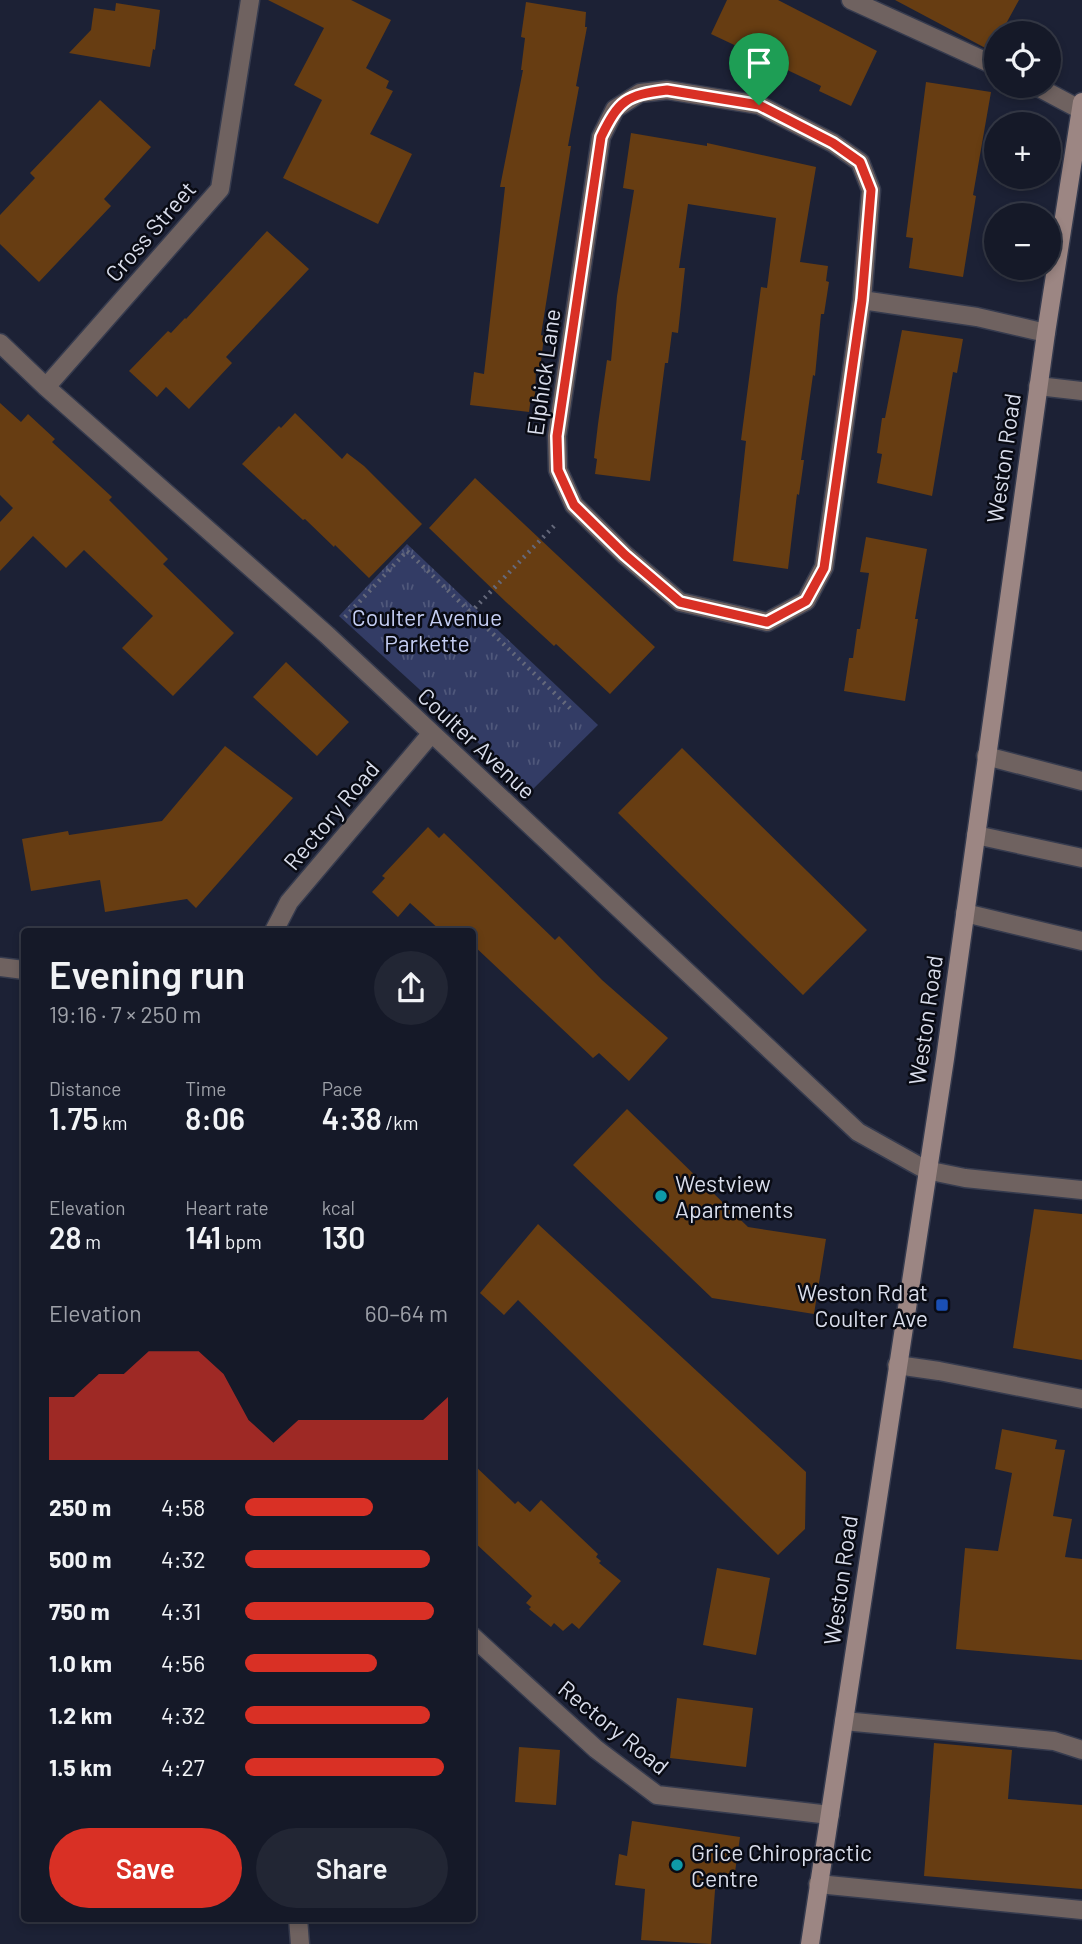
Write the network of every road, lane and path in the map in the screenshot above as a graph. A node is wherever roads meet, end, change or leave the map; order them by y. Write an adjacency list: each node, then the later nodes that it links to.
1 (250, 0): 10 (street, Cross Street)
2 (851, 0): 3 (street)
3 (984, 61)
4 (1061, 97): 5 (street)
5 (1082, 106): 7 (main road, Weston Road)
6 (862, 300): 7 (street); 12 (street, Elphick Lane); 12 (street, Elphick Lane)
7 (1046, 333): 9 (main road, Weston Road)
8 (0, 343): 10 (street, Coulter Avenue)
9 (1038, 386): 11 (street); 17 (main road, Weston Road)
10 (46, 387): 14 (street, Coulter Avenue)
11 (1082, 391)
12 (574, 505): 13 (path)
13 (470, 613): 14 (path); 15 (path)
14 (327, 635): 16 (street, Coulter Avenue)
15 (573, 710)
16 (431, 734): 22 (street, Rectory Road); 26 (street, Coulter Avenue)
17 (986, 756): 18 (street); 19 (main road, Weston Road)
18 (1082, 781)
19 (976, 835): 20 (street); 21 (main road, Weston Road)
20 (1082, 858)
21 (965, 913): 23 (street); 26 (main road, Weston Road)
22 (276, 928)
23 (1082, 941)
24 (0, 967): 25 (street)
25 (21, 970)
26 (926, 1170): 27 (street, Coulter Avenue); 28 (main road, Weston Road)
27 (1082, 1190)
28 (897, 1365): 29 (street); 31 (main road, Weston Road)
29 (1082, 1399)
30 (476, 1640): 33 (street, Rectory Road)
31 (844, 1721): 32 (street); 33 (main road, Weston Road)
32 (1082, 1750)
33 (830, 1815): 34 (main road, Weston Road)
34 (817, 1884): 35 (street); 38 (main road, Weston Road)
35 (1082, 1910)
36 (298, 1922): 37 (street)
37 (300, 1944)
38 (810, 1944)

